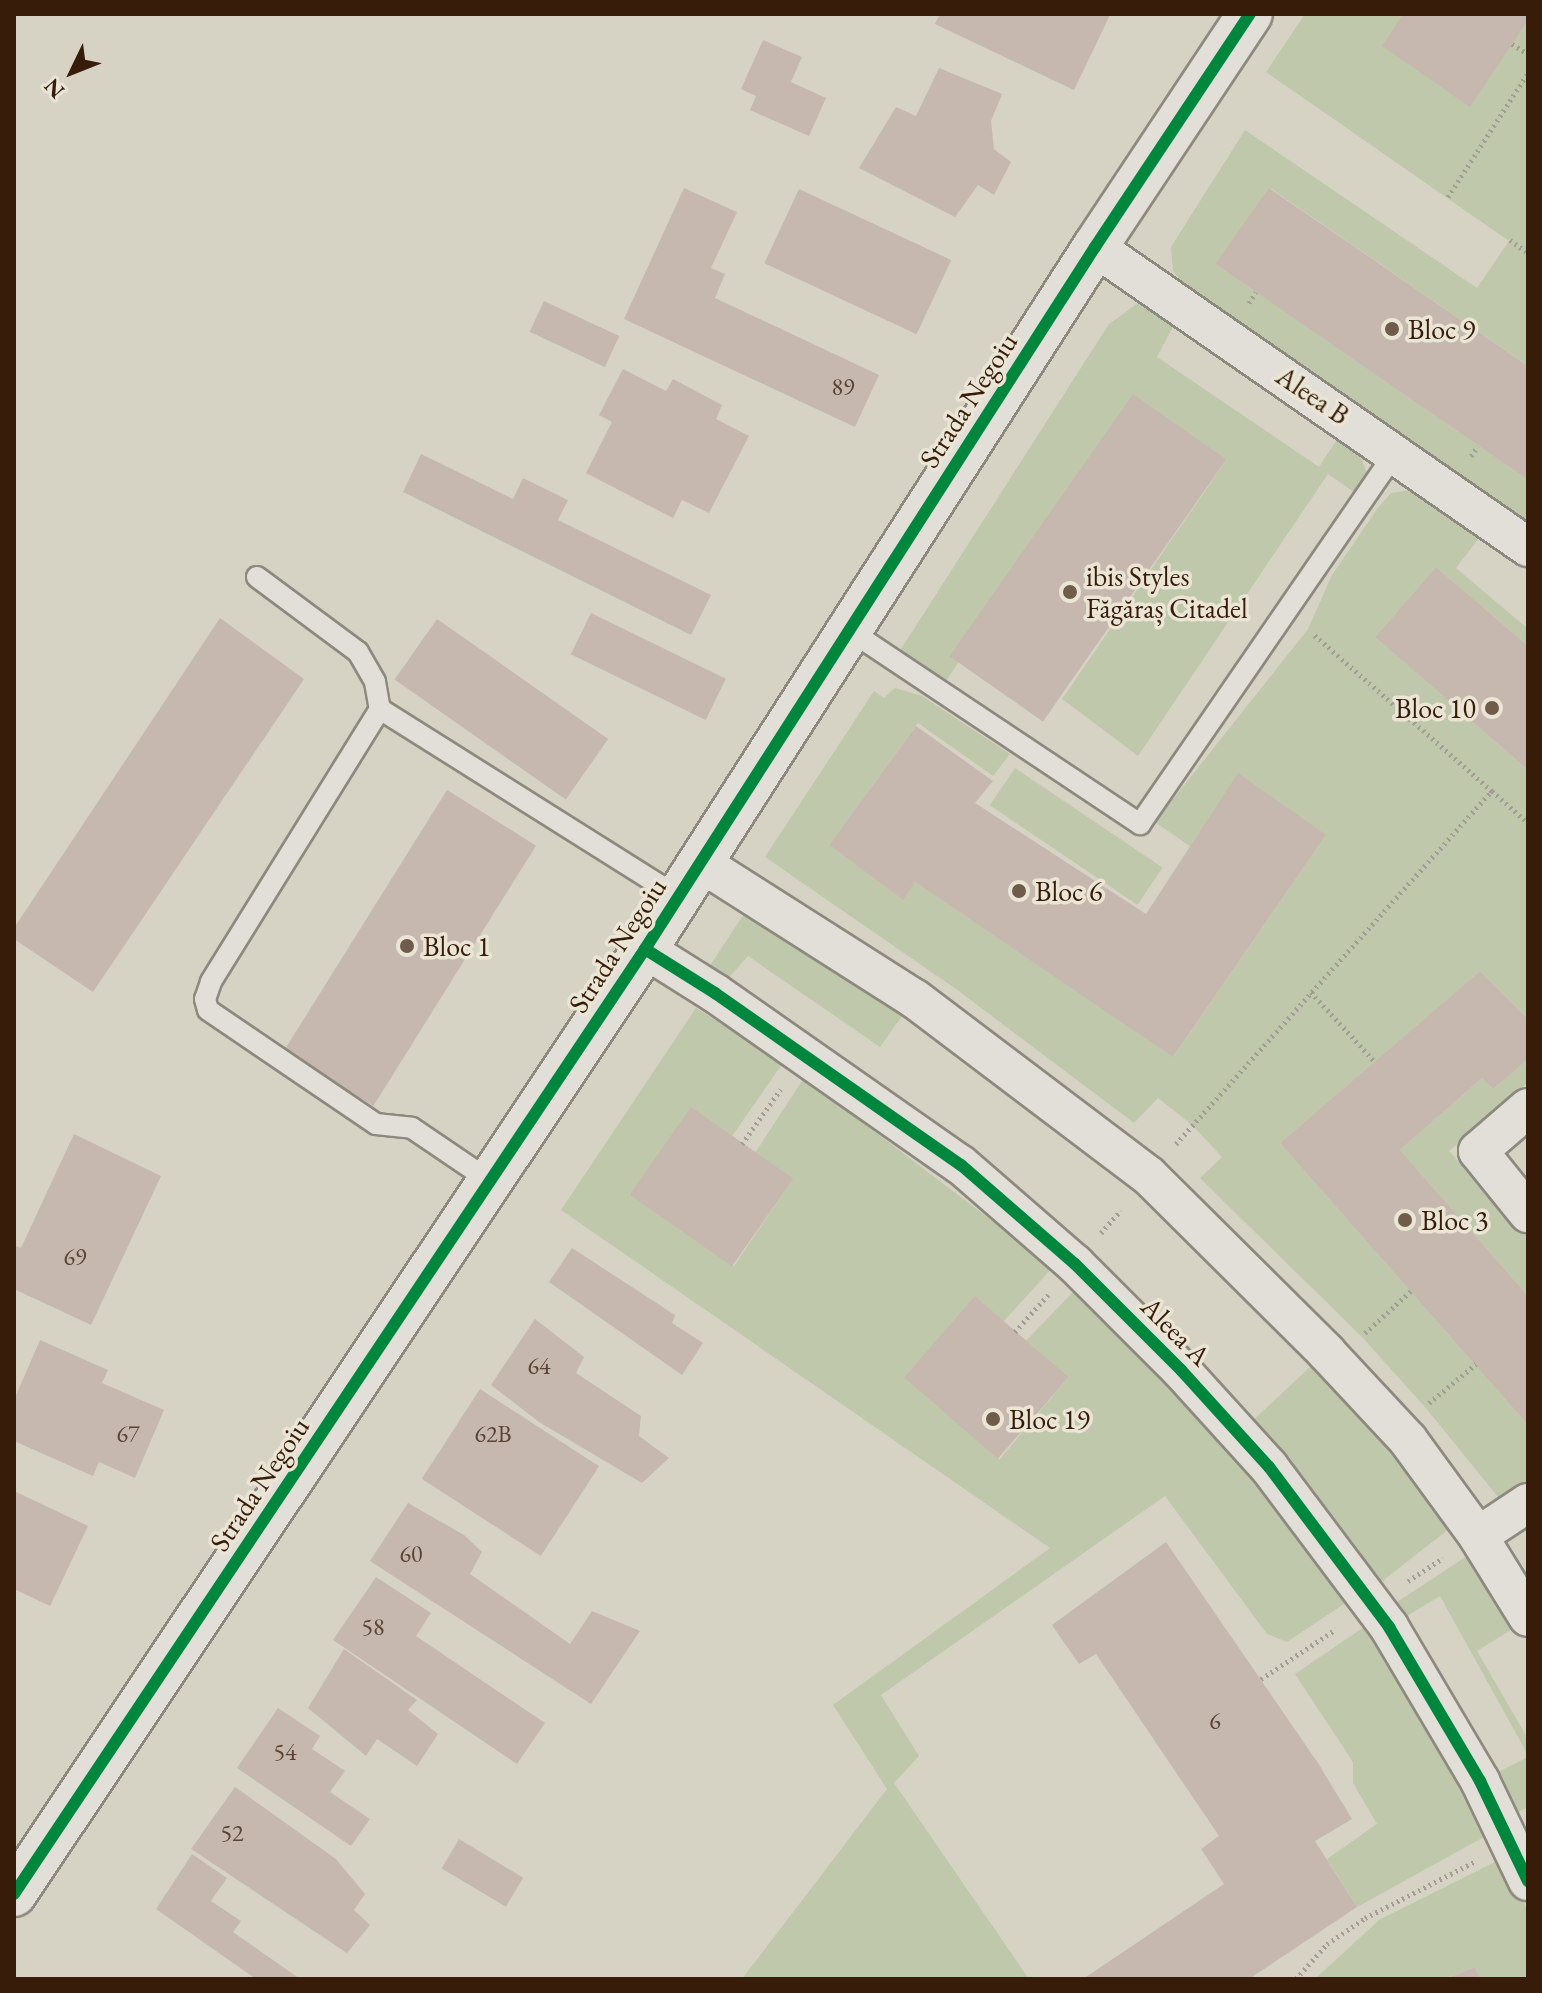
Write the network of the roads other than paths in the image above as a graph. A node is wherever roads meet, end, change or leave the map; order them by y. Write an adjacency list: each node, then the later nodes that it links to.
1 (1250, 14): 2 (main road, Strada Negoiu)
2 (1095, 247): 3 (street, Aleea B); 6 (main road, Strada Negoiu)
3 (1396, 452): 4 (street, Aleea B); 6 (lane)
4 (1528, 547)
5 (257, 577): 7 (lane)
6 (849, 630): 8 (main road, Strada Negoiu)
7 (380, 709): 8 (lane); 11 (lane)
8 (688, 878): 9 (main road, Strada Negoiu); 14 (street)
9 (645, 949): 11 (main road, Strada Negoiu); 16 (street, Aleea A)
10 (1528, 1108): 12 (street)
11 (490, 1181): 17 (main road, Strada Negoiu)
12 (1528, 1213)
13 (1528, 1503): 14 (street)
14 (1478, 1536): 15 (street)
15 (1528, 1617)
16 (1528, 1881)
17 (14, 1894)

